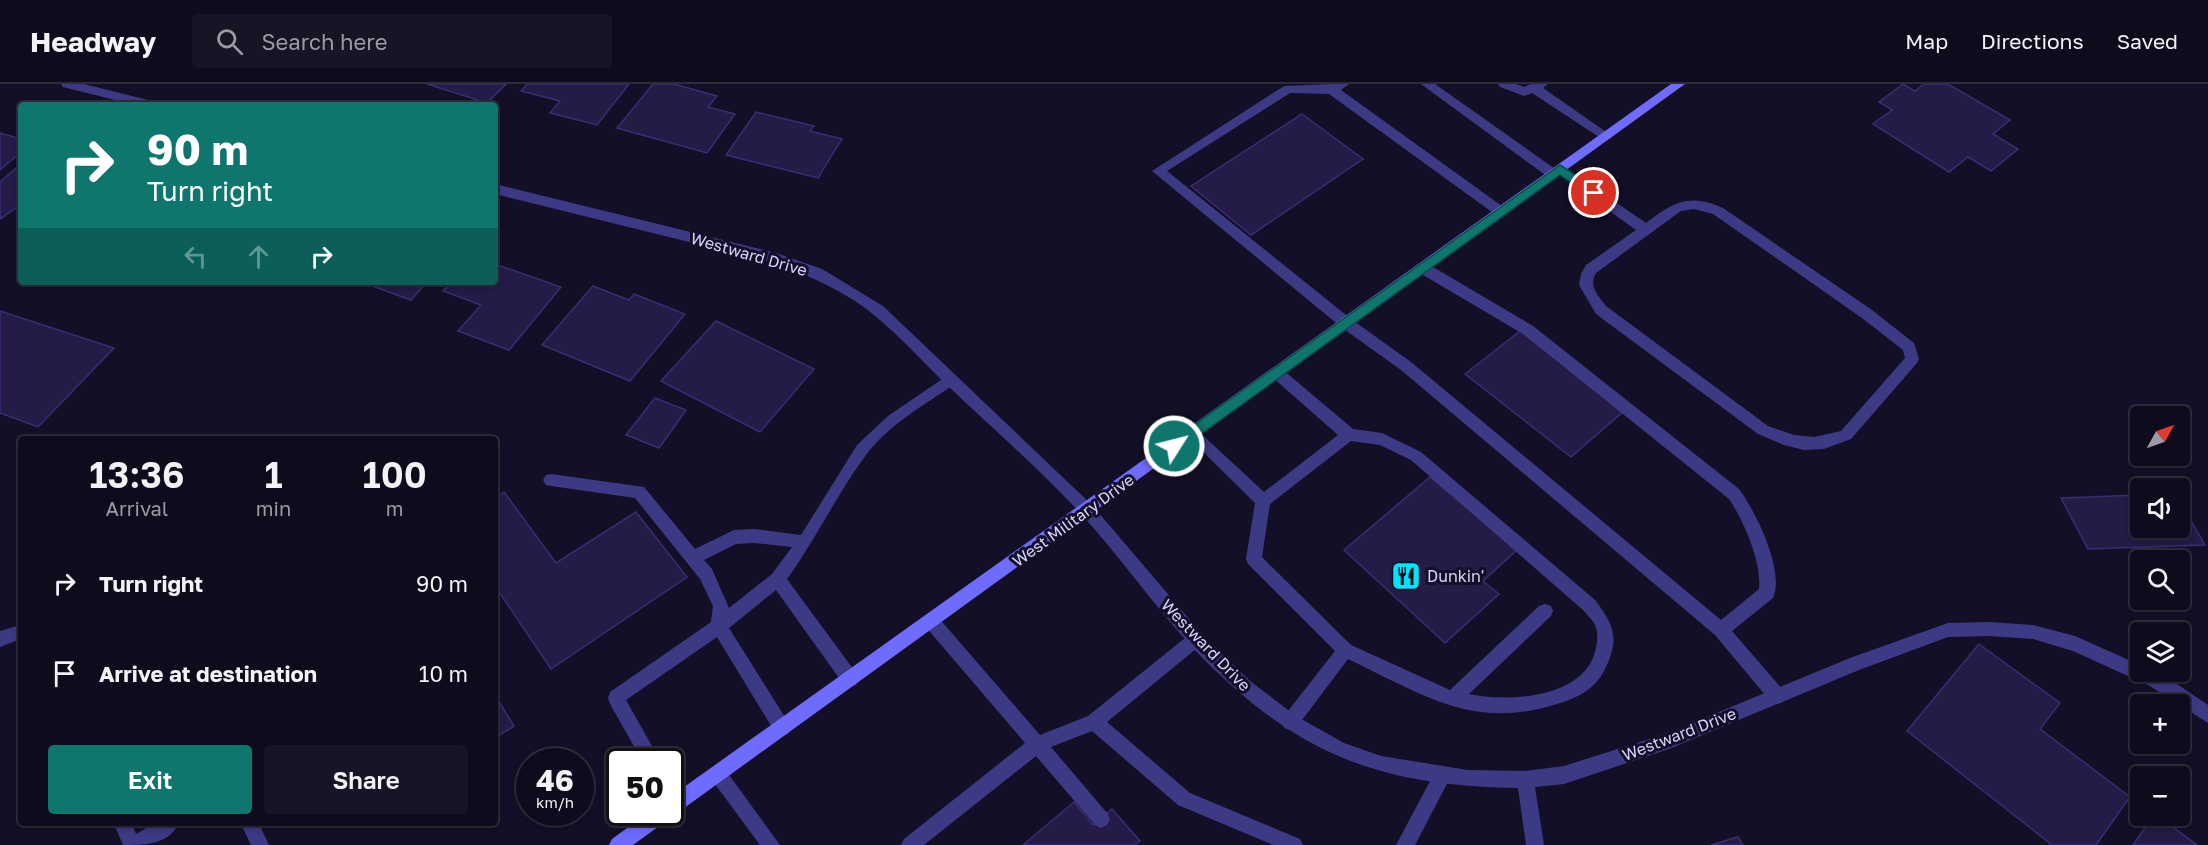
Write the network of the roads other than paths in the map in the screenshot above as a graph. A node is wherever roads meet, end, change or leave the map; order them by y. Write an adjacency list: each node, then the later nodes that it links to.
1 (67, 84): 7 (street)
2 (1427, 84): 9 (street)
3 (1504, 84): 5 (street)
4 (1679, 84): 8 (main road, West Military Drive)
5 (1538, 86): 8 (street)
6 (1337, 87): 11 (street); 14 (street)
7 (140, 102)
8 (1606, 136): 9 (main road, West Military Drive)
9 (1556, 172): 11 (main road, West Military Drive); 12 (street)
10 (498, 190): 16 (street, Westward Drive)
11 (1501, 212): 13 (main road, West Military Drive)
12 (1645, 229): 12 (street)
13 (1423, 268): 14 (main road, West Military Drive); 28 (street)
14 (1346, 323): 15 (main road, West Military Drive); 28 (street)
15 (1277, 373): 17 (main road, West Military Drive); 18 (street)
16 (951, 379): 21 (street, Westward Drive); 22 (street)
17 (1192, 434): 20 (street); 21 (main road, West Military Drive)
18 (1349, 435): 20 (street); 35 (street)
19 (550, 480): 23 (street)
20 (1263, 501): 32 (street)
21 (1087, 510): 26 (main road, West Military Drive); 31 (street, Westward Drive)
22 (805, 542): 23 (street); 24 (street)
23 (693, 558): 27 (street)
24 (778, 579): 27 (street); 33 (street)
25 (1545, 611): 35 (street)
26 (931, 621): 33 (main road, West Military Drive); 40 (street)
27 (719, 626): 39 (street); 41 (street)
28 (1721, 630): 34 (street)
29 (18, 633): 30 (street)
30 (0, 639)
31 (1196, 639): 37 (street); 38 (street, Westward Drive)
32 (1345, 650): 35 (street); 38 (street)
33 (850, 679): 39 (main road, West Military Drive)
34 (1777, 696): 36 (street, Westward Drive); 44 (street, Westward Drive)
35 (1452, 699)
36 (2208, 715)
37 (1094, 722): 40 (street); 56 (street)
38 (1290, 722): 43 (street, Westward Drive)
39 (782, 728): 42 (main road, West Military Drive)
40 (1038, 744): 46 (street); 55 (street)
41 (644, 748)
42 (718, 774): 45 (main road, West Military Drive); 54 (street)
43 (1442, 776): 44 (street, Westward Drive); 57 (street)
44 (1525, 780): 58 (street)
45 (684, 796)
46 (1101, 819)
47 (124, 826): 51 (street)
48 (167, 826): 51 (street)
49 (251, 826): 52 (street)
50 (643, 826): 53 (main road, West Military Drive)
51 (134, 845)
52 (260, 845)
53 (618, 845)
54 (771, 845)
55 (910, 845)
56 (1294, 845)
57 (1405, 845)
58 (1535, 845)

